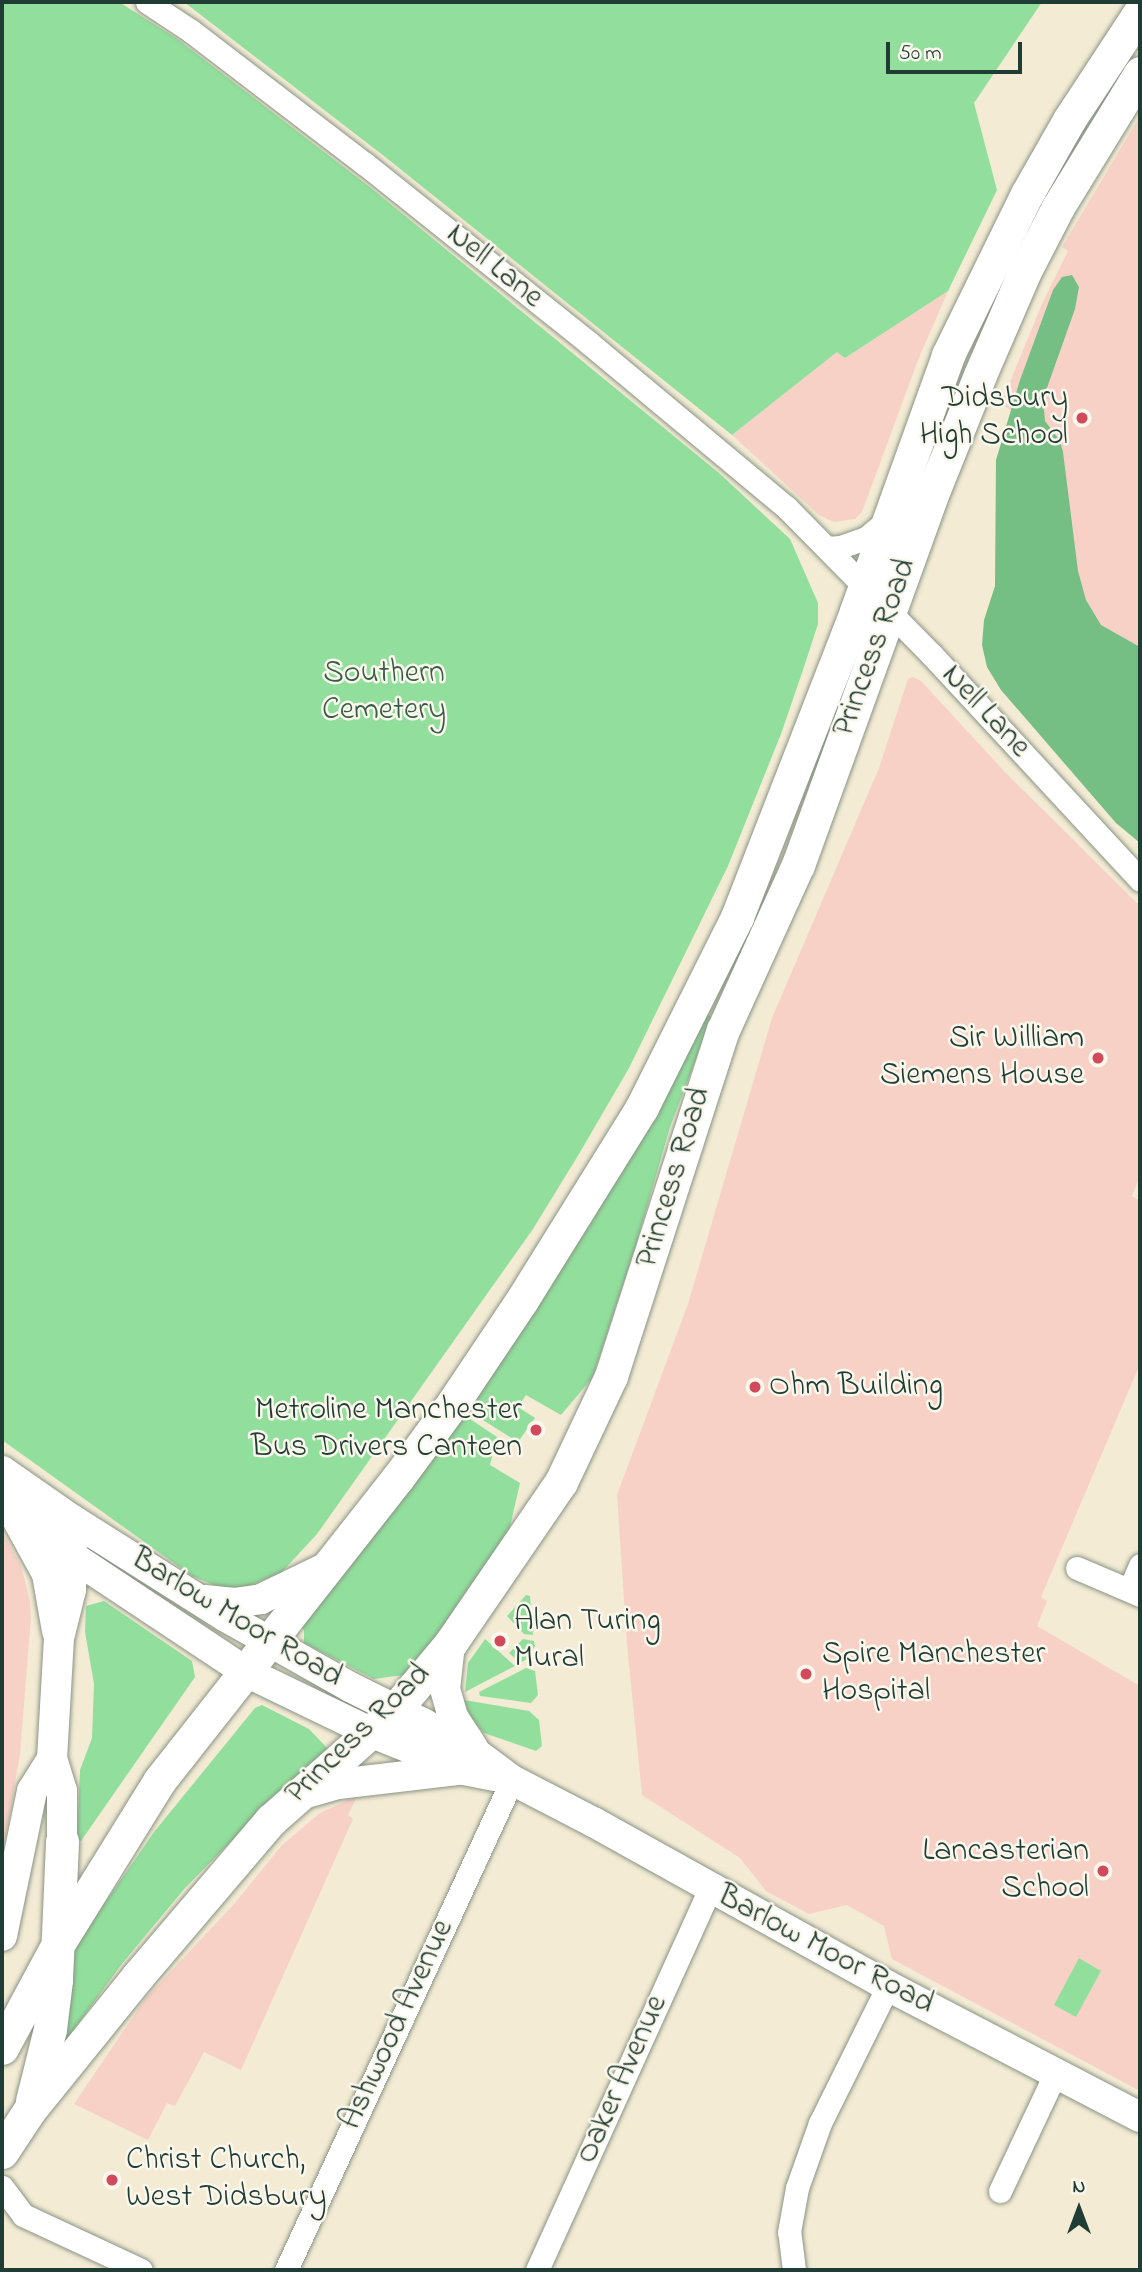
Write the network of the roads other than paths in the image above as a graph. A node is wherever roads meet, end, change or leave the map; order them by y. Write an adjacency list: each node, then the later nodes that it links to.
1 (147, 2): 5 (street, Nell Lane)
2 (1140, 12): 4 (highway, Princess Road)
3 (1140, 73): 7 (highway, Princess Road)
4 (888, 519): 5 (street); 6 (highway, Princess Road)
5 (827, 548): 6 (street, Nell Lane)
6 (864, 587): 7 (street, Nell Lane); 14 (highway, Princess Road)
7 (890, 611): 8 (street, Nell Lane); 20 (highway, Princess Road)
8 (1140, 880)
9 (2, 1471): 11 (main road, Barlow Moor Road)
10 (7, 1506): 12 (main road, Barlow Moor Road); 18 (main road)
11 (71, 1519): 12 (main road); 16 (main road, Barlow Moor Road)
12 (73, 1557): 18 (main road); 21 (main road, Barlow Moor Road)
13 (1140, 1565): 17 (street)
14 (325, 1568): 16 (main road); 19 (highway, Princess Road)
15 (1077, 1568): 17 (street)
16 (182, 1590): 19 (main road, Barlow Moor Road)
17 (1135, 1592)
18 (59, 1638): 23 (main road)
19 (268, 1642): 21 (highway, Princess Road); 22 (main road, Barlow Moor Road)
20 (450, 1644): 22 (highway, Princess Road); 24 (main road)
21 (246, 1672): 22 (main road, Barlow Moor Road); 30 (highway, Princess Road)
22 (382, 1721): 24 (main road, Barlow Moor Road); 26 (highway, Princess Road)
23 (52, 1759): 27 (main road); 29 (main road)
24 (471, 1762): 25 (main road, Barlow Moor Road); 26 (main road)
25 (512, 1780): 28 (main road, Barlow Moor Road); 40 (street, Ashwood Avenue)
26 (298, 1796): 34 (highway, Princess Road)
27 (62, 1841): 30 (highway)
28 (710, 1889): 31 (main road, Barlow Moor Road); 41 (street, Oaker Avenue)
29 (2, 1936)
30 (57, 1946): 32 (highway, Princess Road); 34 (highway)
31 (887, 1986): 33 (main road, Barlow Moor Road); 42 (street)
32 (2, 2049)
33 (1056, 2072): 35 (main road, Barlow Moor Road); 38 (street)
34 (29, 2111): 36 (highway, Princess Road)
35 (1140, 2117)
36 (2, 2152)
37 (2, 2187): 39 (street)
38 (1000, 2191)
39 (139, 2270)
40 (286, 2270)
41 (537, 2270)
42 (794, 2270)

